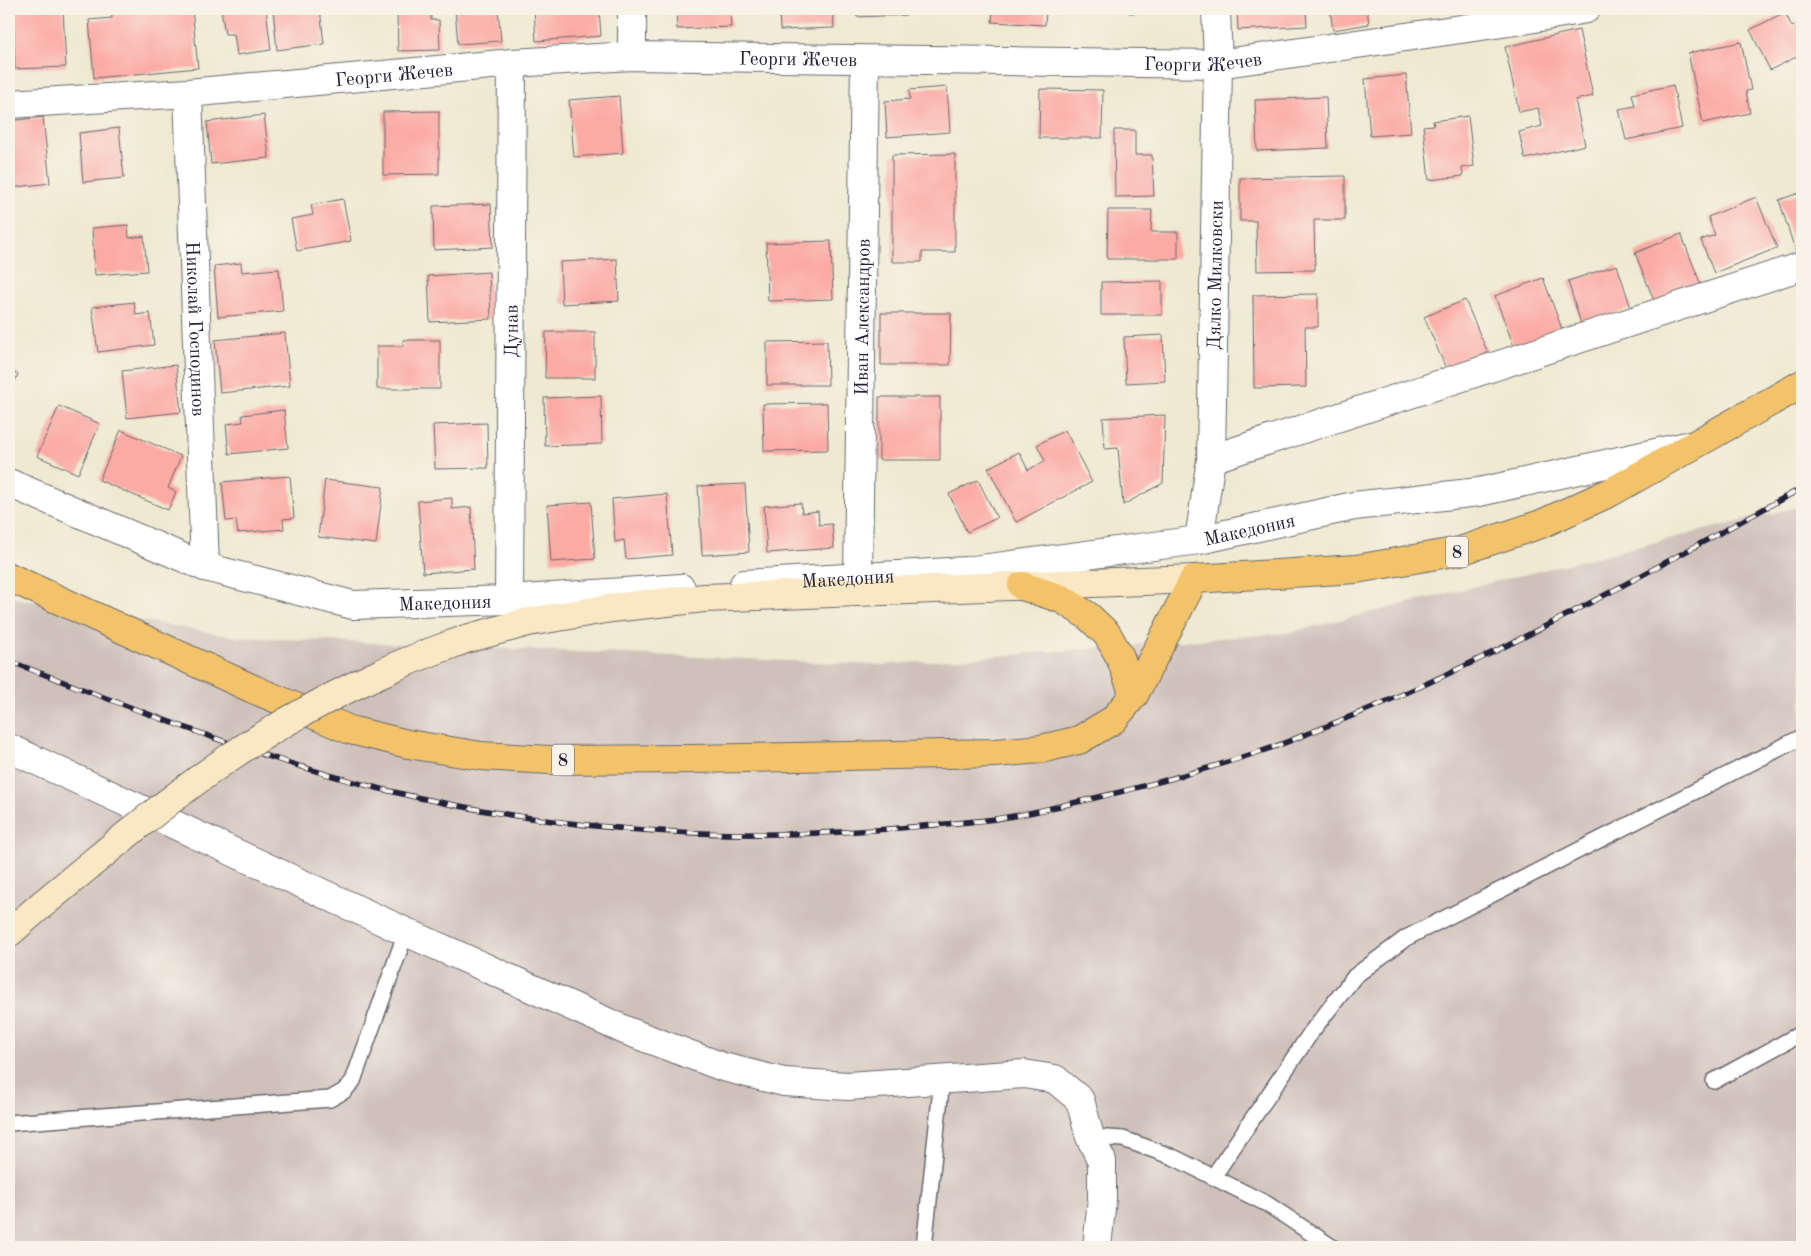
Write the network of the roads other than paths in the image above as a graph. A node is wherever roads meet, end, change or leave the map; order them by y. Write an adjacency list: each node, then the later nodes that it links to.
1 (632, 9): 4 (street)
2 (1216, 9): 7 (street, Дялко Милковски)
3 (1586, 9): 7 (street, Георги Жечев)
4 (632, 56): 5 (street, Георги Жечев); 6 (street, Георги Жечев)
5 (865, 60): 7 (street, Георги Жечев); 17 (street, Иван Александров)
6 (512, 63): 8 (street, Георги Жечев); 21 (street, Дунав)
7 (1218, 64): 13 (street, Дялко Милковски)
8 (188, 93): 9 (street, Георги Жечев); 16 (street, Николай Господинов)
9 (9, 104)
10 (1802, 266): 13 (street)
11 (1802, 384): 12 (main road, 8)
12 (1698, 443): 15 (street, Македония); 19 (main road, 8)
13 (1211, 460): 15 (street, Дялко Милковски)
14 (9, 483): 16 (street, Македония)
15 (1199, 540): 17 (street, Македония)
16 (205, 566): 21 (street, Македония)
17 (858, 576): 21 (street, Македония)
18 (9, 577): 22 (main road, 8)
19 (1194, 579): 20 (main road); 22 (main road, 8)
20 (1022, 586): 22 (main road); 26 (main road, bridge)
21 (509, 600)
22 (1134, 695)
23 (1802, 737): 32 (lane)
24 (9, 748): 25 (street)
25 (406, 932): 28 (street); 30 (lane)
26 (9, 933)
27 (1802, 1033): 29 (lane)
28 (942, 1079): 31 (street); 33 (lane)
29 (1714, 1081)
30 (9, 1122)
31 (1090, 1137): 32 (lane); 34 (street)
32 (1214, 1177): 35 (lane)
33 (924, 1247)
34 (1097, 1247)
35 (1332, 1247)

